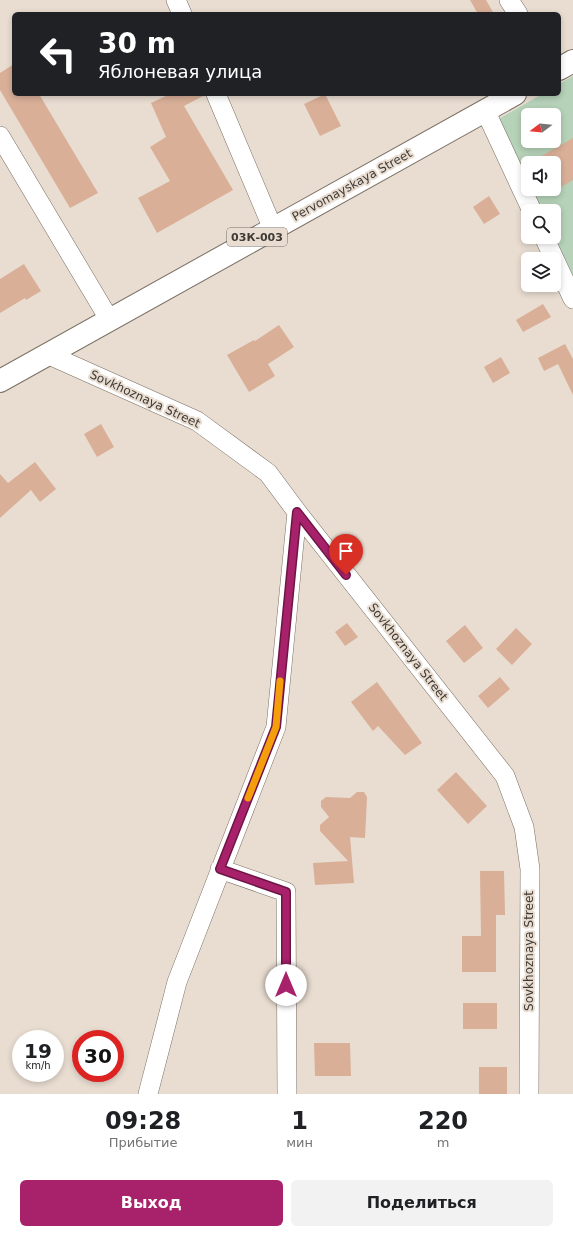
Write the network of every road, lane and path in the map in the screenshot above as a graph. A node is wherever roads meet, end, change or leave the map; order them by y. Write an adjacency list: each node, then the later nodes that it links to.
1 (176, 0): 3 (street)
2 (509, 0): 4 (street)
3 (181, 12)
4 (517, 12)
5 (573, 61): 6 (main road)
6 (561, 68)
7 (217, 96): 12 (street)
8 (511, 96): 9 (main road, Pervomayskaya Street / 03К-003)
9 (485, 110): 11 (street); 12 (main road, Pervomayskaya Street / 03К-003)
10 (0, 136): 15 (street)
11 (529, 204)
12 (273, 229): 15 (main road, Pervomayskaya Street / 03К-003)
13 (547, 244): 14 (street)
14 (573, 299)
15 (109, 319): 16 (main road, Pervomayskaya Street / 03К-003)
16 (47, 354): 17 (main road, Pervomayskaya Street / 03К-003); 18 (street, Sovkhoznaya Street)
17 (0, 381)
18 (297, 512): 19 (street); 22 (street, Sovkhoznaya Street)
19 (220, 869): 20 (street); 21 (street)
20 (148, 1094)
21 (287, 1094)
22 (529, 1094)

